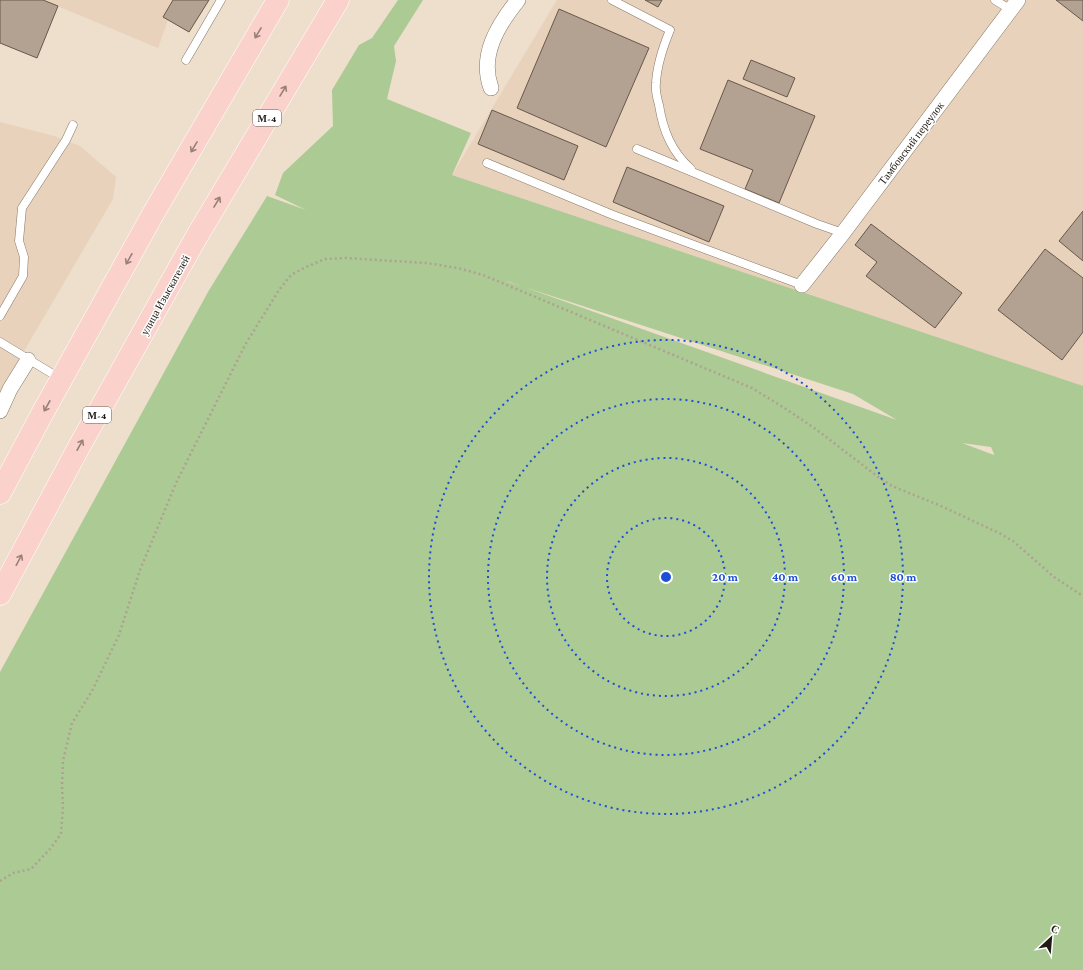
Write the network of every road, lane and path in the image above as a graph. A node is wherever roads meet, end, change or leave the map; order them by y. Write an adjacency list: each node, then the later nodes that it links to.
1 (221, 0): 8 (lane)
2 (278, 0): 19 (highway, one-way to 19)
3 (338, 0): 22 (highway, улица Изыскателей / М-4, one-way to 3)
4 (518, 0): 9 (street)
5 (612, 0): 13 (lane)
6 (995, 0): 7 (lane)
7 (1014, 5): 14 (street, Тамбовский переулок)
8 (186, 60)
9 (491, 88)
10 (73, 125): 16 (lane)
11 (637, 149): 13 (lane)
12 (487, 163): 15 (lane)
13 (696, 173): 14 (lane)
14 (843, 233): 15 (street, Тамбовский переулок)
15 (802, 285)
16 (0, 316)
17 (0, 342): 18 (lane)
18 (28, 360): 19 (lane); 20 (street)
19 (61, 380): 21 (highway, one-way to 21)
20 (0, 411)
21 (0, 493)
22 (0, 594)
23 (1083, 596): 24 (path)
24 (0, 881)

